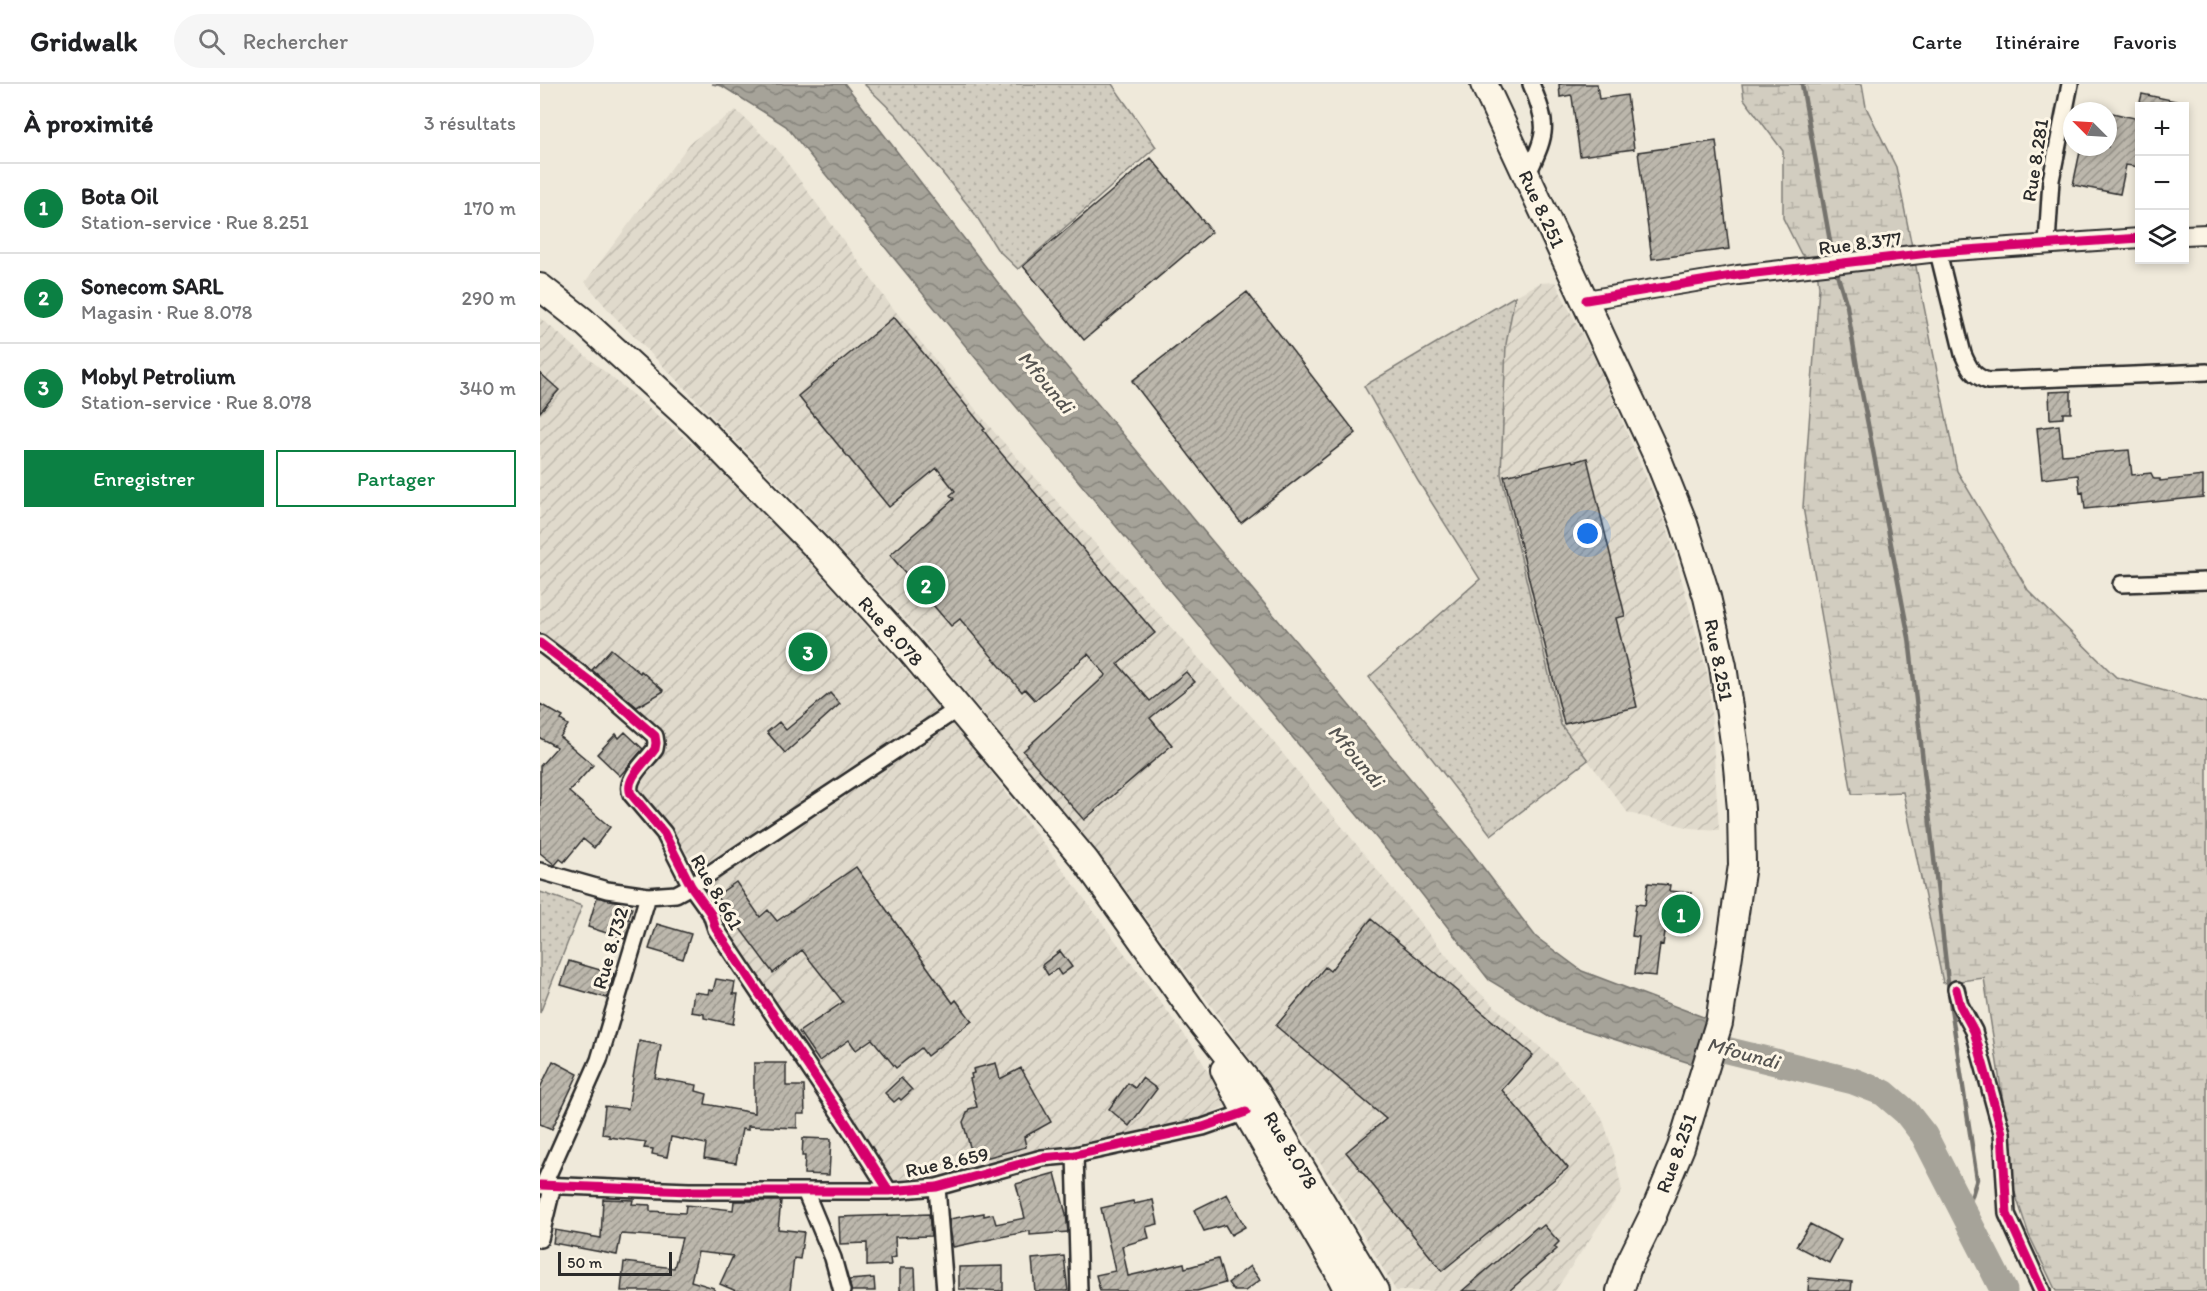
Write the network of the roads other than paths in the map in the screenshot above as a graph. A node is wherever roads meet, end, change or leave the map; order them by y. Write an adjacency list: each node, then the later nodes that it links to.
1 (1484, 84): 4 (highway, Rue 8.251)
2 (1531, 84): 4 (street)
3 (2070, 84): 8 (street, Rue 8.281)
4 (1527, 176): 11 (highway, Rue 8.251)
5 (2207, 234): 6 (street)
6 (2189, 235)
7 (2135, 238): 8 (street, Rue 8.377)
8 (2047, 243): 9 (street, Rue 8.377)
9 (1938, 252): 11 (street, Rue 8.377); 12 (street)
10 (540, 287): 16 (highway, Rue 8.078)
11 (1586, 300): 29 (highway, Rue 8.251)
12 (2207, 372)
13 (2207, 581): 14 (street)
14 (2121, 584)
15 (540, 643): 18 (street, Rue 8.661)
16 (959, 708): 18 (street, Rue 8.732); 21 (highway, Rue 8.078)
17 (540, 872): 19 (street)
18 (691, 886): 19 (street, Rue 8.732); 27 (street, Rue 8.661)
19 (648, 896): 24 (street, Rue 8.732)
20 (1956, 989): 37 (street)
21 (1196, 1016): 22 (highway, Rue 8.078); 34 (highway, Rue 8.078)
22 (1246, 1112): 23 (street, Rue 8.659); 33 (highway, Rue 8.078)
23 (1075, 1155): 25 (street, Rue 8.659); 32 (street)
24 (545, 1185): 26 (street, Rue 8.659); 28 (street, Rue 8.732)
25 (937, 1187): 27 (street, Rue 8.659); 31 (street)
26 (805, 1191): 27 (street, Rue 8.659); 30 (street)
27 (889, 1191)
28 (540, 1239)
29 (1629, 1264): 35 (highway, Rue 8.251); 36 (highway, Rue 8.251)
30 (842, 1291)
31 (945, 1291)
32 (1080, 1291)
33 (1348, 1291)
34 (1375, 1291)
35 (1611, 1291)
36 (1620, 1291)
37 (2043, 1291)

